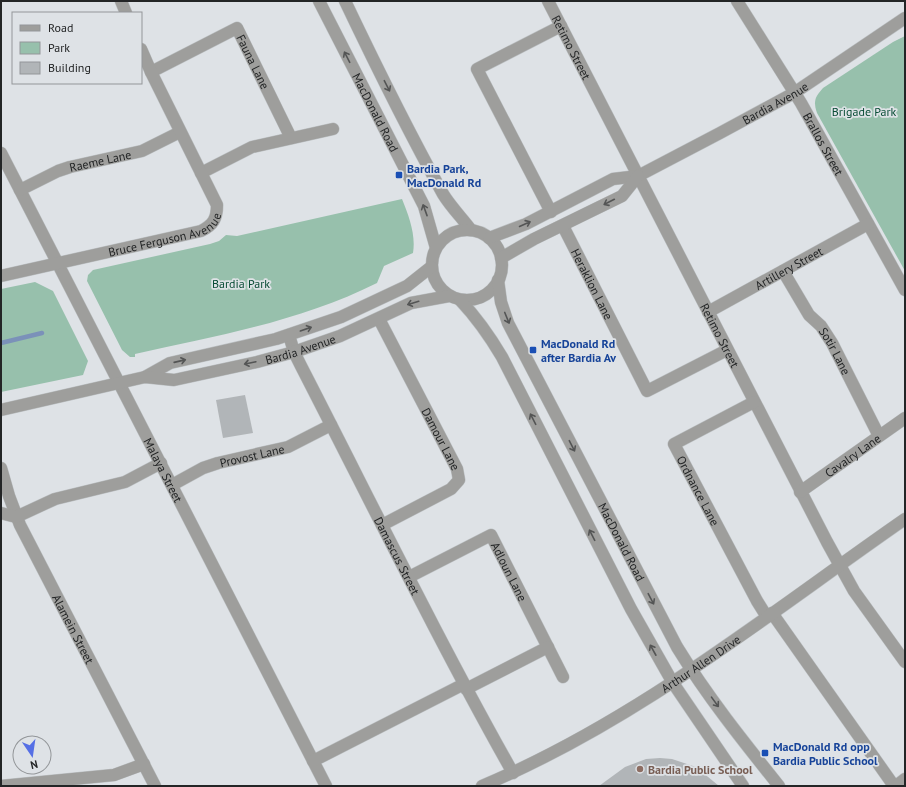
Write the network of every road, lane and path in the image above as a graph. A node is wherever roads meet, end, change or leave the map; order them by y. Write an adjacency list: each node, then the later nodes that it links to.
1 (121, 1): 6 (street)
2 (319, 1): 25 (street, MacDonald Road, one-way to 2)
3 (345, 1): 23 (street, MacDonald Road, one-way to 23)
4 (548, 1): 8 (street, Retimo Street)
5 (737, 1): 11 (street, Brallos Street)
6 (126, 12)
7 (905, 18): 11 (street, Bardia Avenue)
8 (561, 26): 18 (street, Retimo Street); 20 (street)
9 (142, 51): 10 (street, Bruce Ferguson Avenue)
10 (151, 72): 13 (street, Bruce Ferguson Avenue); 14 (street, Fauna Lane)
11 (794, 93): 18 (street, Bardia Avenue); 21 (street, Brallos Street)
12 (333, 129): 14 (street)
13 (180, 132): 17 (street, Bruce Ferguson Avenue); 19 (street, Raeme Lane)
14 (291, 138): 17 (street)
15 (1, 152): 16 (street, Malaya Street)
16 (5, 172): 19 (street, Malaya Street)
17 (201, 173): 27 (street, Bruce Ferguson Avenue)
18 (638, 176): 20 (street, Bardia Avenue); 22 (street, Bardia Avenue, one-way to 22); 34 (street, Retimo Street)
19 (20, 190): 27 (street, Malaya Street)
20 (551, 212): 24 (street, Bardia Avenue, one-way to 20)
21 (868, 224): 29 (street, Artillery Street); 32 (street, Brallos Street)
22 (563, 226): 26 (street, Bardia Avenue); 37 (street, Heraklion Lane)
23 (471, 230): 24 (street); 25 (street)
24 (489, 238): 26 (street)
25 (436, 248): 28 (street)
26 (501, 258): 31 (street)
27 (58, 263): 30 (street, Bruce Ferguson Avenue); 40 (street, Malaya Street)
28 (431, 267): 33 (street); 36 (street, Bardia Avenue, one-way to 28)
29 (783, 271): 34 (street, Artillery Street); 45 (street, Sotir Lane)
30 (1, 276)
31 (498, 280): 33 (street); 59 (street, MacDonald Road, one-way to 59)
32 (905, 290)
33 (454, 298): 35 (street, Bardia Avenue, one-way to 35); 61 (street, MacDonald Road, one-way to 33)
34 (708, 312): 37 (street, Retimo Street)
35 (379, 319): 38 (street, Bardia Avenue); 53 (street, Damour Lane)
36 (289, 335): 38 (street, Damascus Street); 39 (street, Bardia Avenue, one-way to 36)
37 (727, 350): 41 (street, Retimo Street)
38 (294, 352): 39 (street, Bardia Avenue, one-way to 39); 44 (street, Damascus Street)
39 (145, 378): 40 (street, Bardia Avenue)
40 (120, 383): 42 (street, Bardia Avenue); 46 (street, Malaya Street)
41 (754, 402): 49 (street, Retimo Street); 56 (street, Ordnance Lane)
42 (1, 410)
43 (905, 418): 45 (street, Cavalry Lane)
44 (331, 425): 48 (street, Provost Lane); 53 (street, Damascus Street)
45 (879, 436): 49 (street, Cavalry Lane)
46 (161, 463): 48 (street, Malaya Street); 51 (street)
47 (1, 468): 51 (street, Alamein Street)
48 (172, 485): 63 (street, Malaya Street)
49 (800, 492): 54 (street, Retimo Street)
50 (1, 513): 51 (street)
51 (16, 517): 64 (street, Alamein Street)
52 (905, 519): 54 (street, Arthur Allen Drive)
53 (382, 525): 55 (street, Damascus Street)
54 (839, 565): 56 (street, Arthur Allen Drive); 58 (street, Retimo Street)
55 (409, 577): 57 (street, Adloun Lane); 62 (street, Damascus Street)
56 (770, 615): 59 (street, Arthur Allen Drive); 73 (street, Ordnance Lane)
57 (548, 647): 60 (street, Adloun Lane); 62 (street)
58 (904, 658)
59 (692, 671): 61 (street, Arthur Allen Drive); 72 (street, MacDonald Road, one-way to 72)
60 (563, 677)
61 (673, 683): 65 (street, Arthur Allen Drive); 71 (street, MacDonald Road)
62 (465, 686): 63 (street); 65 (street, Damascus Street)
63 (313, 761): 69 (street, Malaya Street)
64 (144, 764): 67 (street); 68 (street, Alamein Street)
65 (513, 773): 70 (street, Arthur Allen Drive)
66 (905, 779): 73 (street)
67 (1, 786)
68 (154, 786)
69 (326, 786)
70 (482, 786)
71 (743, 786)
72 (778, 786)
73 (895, 786)

